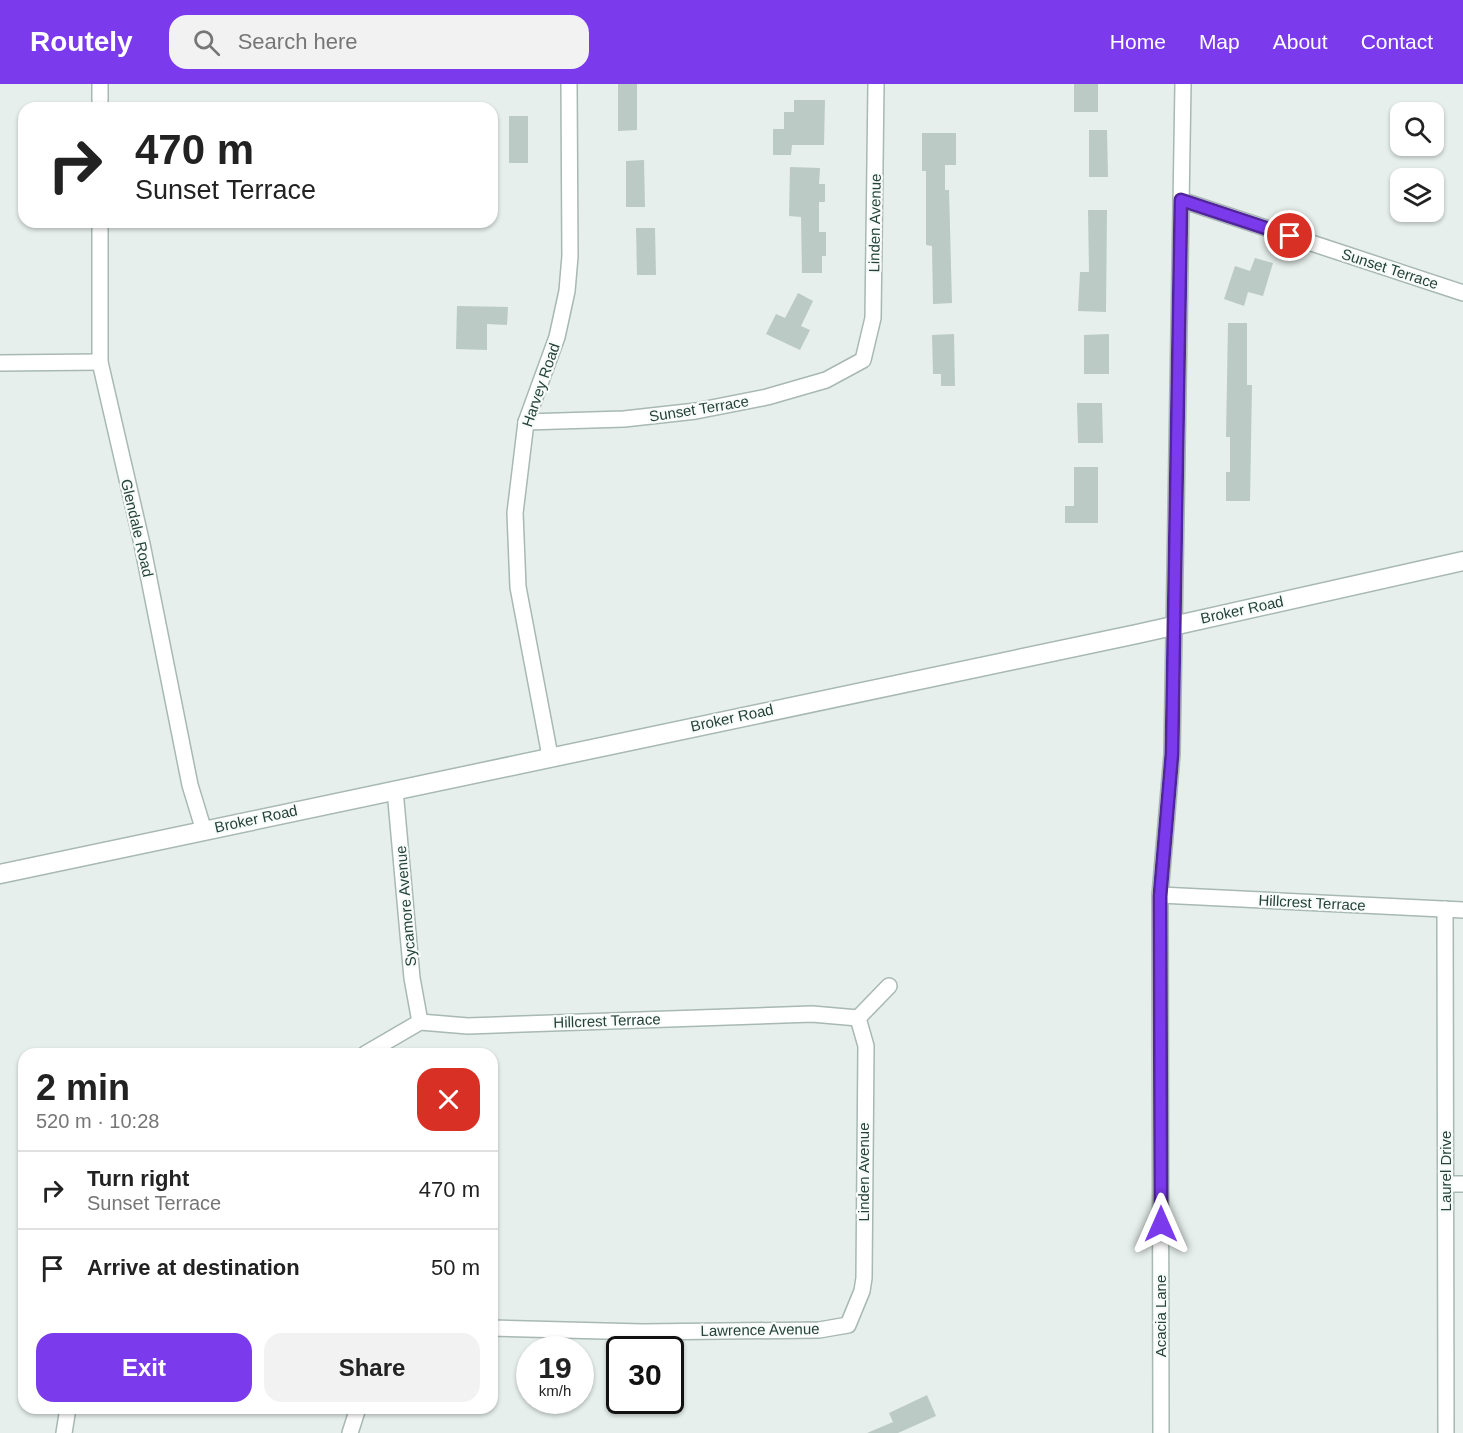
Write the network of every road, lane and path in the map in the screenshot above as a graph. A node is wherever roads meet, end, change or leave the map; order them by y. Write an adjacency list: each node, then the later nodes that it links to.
1 (100, 84): 5 (street)
2 (570, 84): 12 (street, Harvey Road)
3 (876, 84): 9 (street, Linden Avenue)
4 (1183, 84): 6 (street, Acacia Lane)
5 (100, 102)
6 (1181, 200): 8 (street, Sunset Terrace); 14 (street, Acacia Lane)
7 (100, 228): 10 (street, Glendale Road)
8 (1463, 293)
9 (863, 360): 12 (street, Sunset Terrace)
10 (100, 362): 11 (street); 17 (street, Glendale Road)
11 (0, 363)
12 (526, 422): 15 (street, Harvey Road)
13 (1463, 561): 14 (street, Broker Road)
14 (1175, 625): 15 (street, Broker Road); 19 (street, Acacia Lane)
15 (550, 756): 16 (street, Broker Road)
16 (395, 790): 17 (street, Broker Road); 24 (street, Sycamore Avenue)
17 (204, 831): 18 (street, Broker Road)
18 (0, 874)
19 (1160, 896): 20 (street, Hillcrest Terrace); 34 (street, Acacia Lane)
20 (1445, 909): 21 (street, Hillcrest Terrace); 26 (street, Laurel Drive)
21 (1463, 910)
22 (889, 986): 23 (street)
23 (858, 1018): 24 (street, Hillcrest Terrace); 28 (street, Linden Avenue)
24 (420, 1022): 25 (street)
25 (375, 1048)
26 (1446, 1184): 27 (street); 35 (street, Laurel Drive)
27 (1463, 1184)
28 (848, 1325): 29 (street, Lawrence Avenue)
29 (498, 1328)
30 (67, 1414): 32 (street)
31 (356, 1414): 33 (street)
32 (64, 1433)
33 (350, 1433)
34 (1161, 1433)
35 (1446, 1433)

